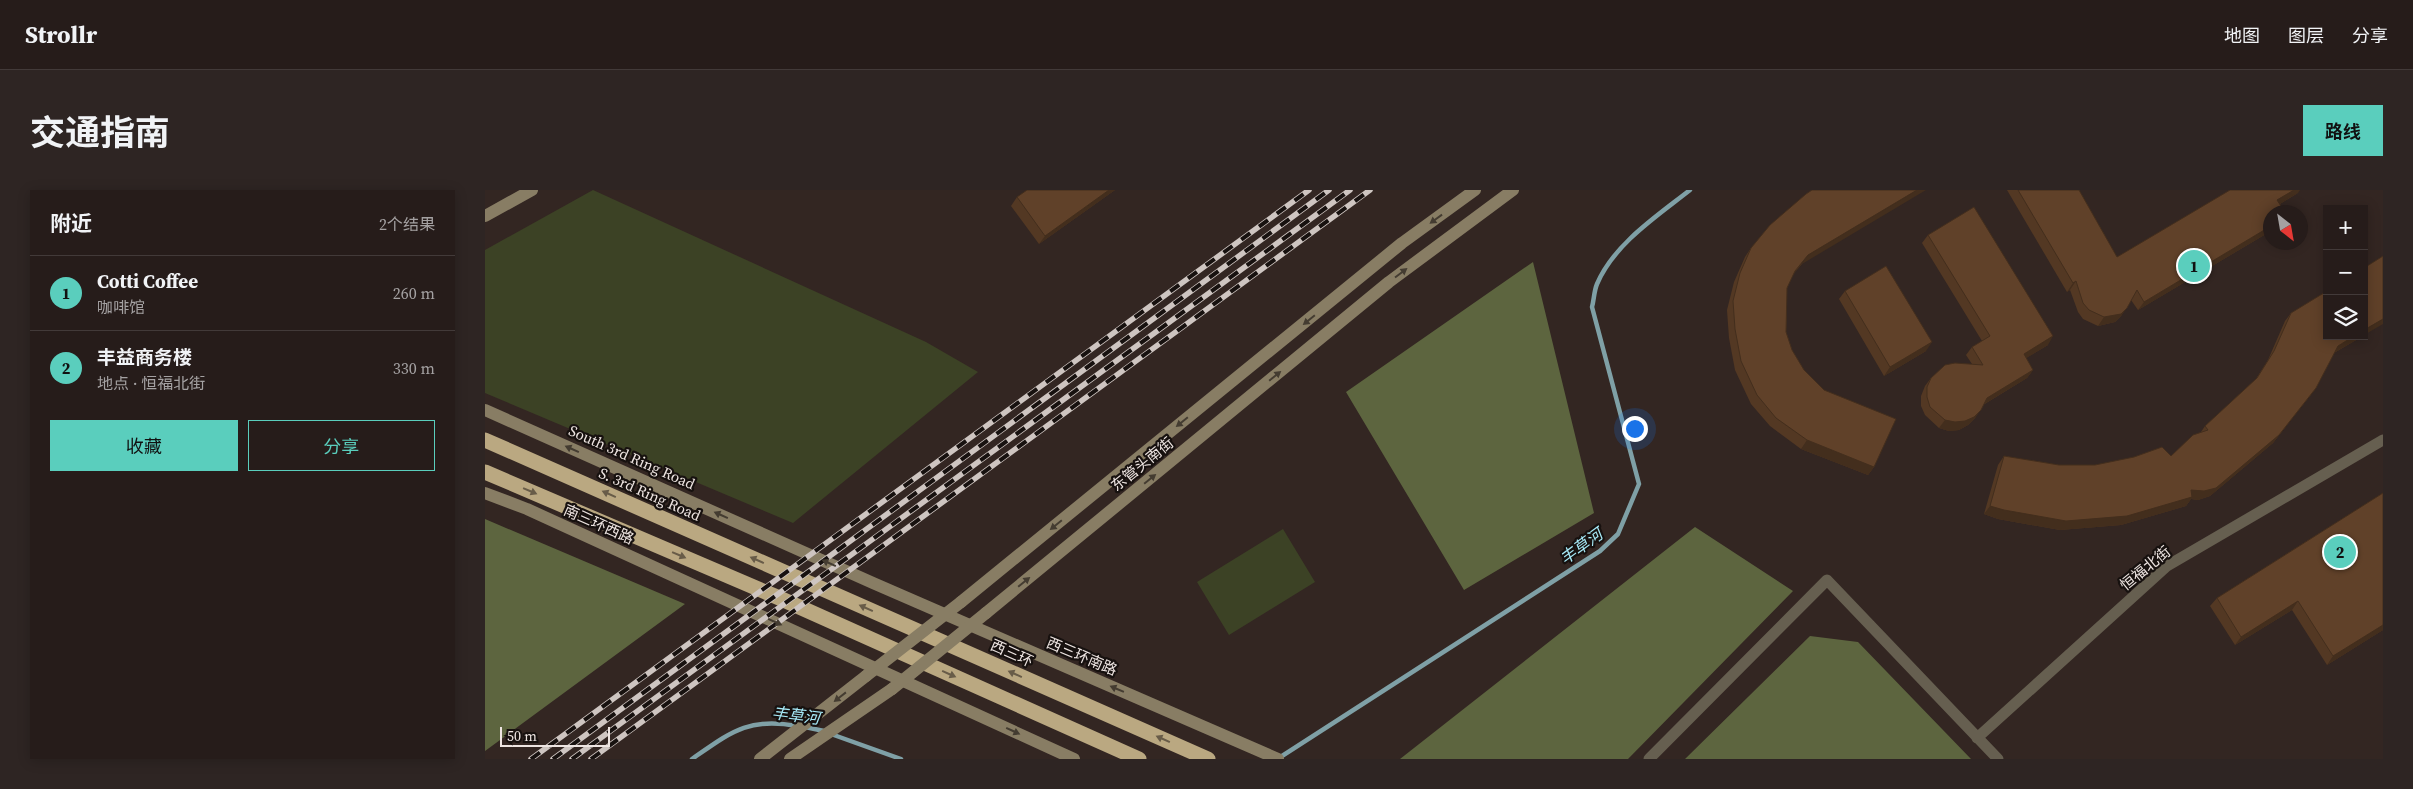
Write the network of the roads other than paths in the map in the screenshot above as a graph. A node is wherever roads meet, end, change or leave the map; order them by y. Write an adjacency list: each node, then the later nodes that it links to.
1 (532, 190): 4 (main road)
2 (1475, 190): 13 (main road, 东管头南街, one-way to 13, bridge)
3 (1513, 190): 14 (main road, 东管头南街, one-way to 3, bridge)
4 (485, 216)
5 (485, 410): 11 (main road, South 3rd Ring Road, one-way to 5)
6 (485, 440): 10 (highway, S. 3rd Ring Road, one-way to 6)
7 (2383, 440): 12 (street, 恒福北街)
8 (485, 472): 16 (highway, one-way to 16)
9 (485, 493): 15 (main road, 南三环西路, one-way to 15)
10 (802, 580): 17 (highway, 西三环, one-way to 10)
11 (873, 583): 18 (main road, 西三环南路, one-way to 11)
12 (1977, 738): 19 (street); 20 (street)
13 (760, 759)
14 (790, 759)
15 (1074, 759)
16 (1139, 759)
17 (1208, 759)
18 (1279, 759)
19 (1649, 759)
20 (1998, 759)

